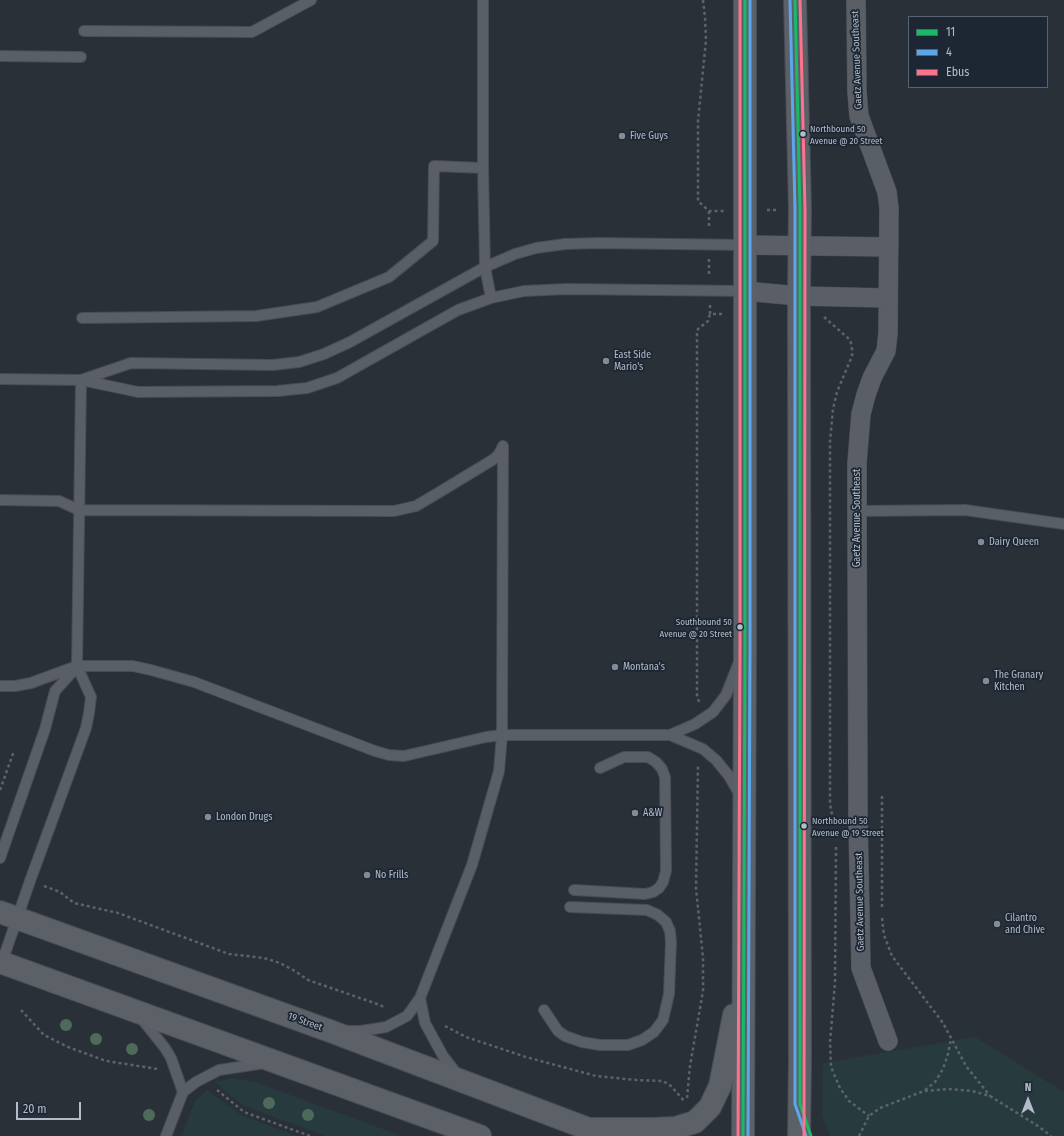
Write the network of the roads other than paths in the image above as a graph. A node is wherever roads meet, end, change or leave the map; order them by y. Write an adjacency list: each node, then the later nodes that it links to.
1 (311, 0): 6 (lane)
2 (483, 0): 9 (lane)
3 (745, 0): 10 (main road)
4 (795, 0): 11 (main road)
5 (856, 0): 12 (street, Gaetz Avenue Southeast)
6 (84, 32)
7 (0, 56): 8 (lane)
8 (81, 57)
9 (483, 168): 13 (lane); 18 (lane)
10 (745, 245): 11 (street); 13 (lane); 14 (main road)
11 (799, 246): 12 (street); 15 (main road)
12 (889, 247): 17 (street, Gaetz Avenue Southeast)
13 (485, 266): 16 (lane); 20 (lane)
14 (744, 291): 15 (street); 16 (lane); 25 (main road)
15 (799, 296): 17 (street); 46 (main road)
16 (491, 298): 20 (lane)
17 (888, 298): 23 (street, Gaetz Avenue Southeast)
18 (82, 318)
19 (0, 380): 20 (lane)
20 (80, 380): 22 (lane)
21 (0, 500): 22 (lane)
22 (79, 510): 26 (lane); 28 (lane)
23 (857, 511): 24 (lane); 42 (street, Gaetz Avenue Southeast)
24 (1064, 524)
25 (745, 645): 29 (lane); 31 (main road)
26 (77, 666): 27 (lane); 28 (lane); 32 (lane); 35 (lane)
27 (0, 686)
28 (502, 735): 29 (lane); 38 (lane)
29 (670, 735): 31 (lane)
30 (600, 768): 33 (lane)
31 (744, 803): 37 (main road)
32 (0, 858)
33 (574, 890)
34 (570, 907): 39 (lane)
35 (9, 915): 36 (lane); 41 (main road, 19 Street)
36 (1, 964): 40 (main road)
37 (743, 973): 47 (main road); 50 (main road)
38 (420, 998): 41 (lane); 44 (lane)
39 (544, 1010)
40 (136, 1012): 43 (main road); 45 (lane)
41 (330, 1031): 44 (main road, 19 Street)
42 (888, 1041)
43 (275, 1061): 45 (lane); 49 (main road)
44 (461, 1081): 47 (main road, 19 Street)
45 (183, 1092): 48 (lane)
46 (800, 1104): 51 (main road); 52 (main road)
47 (598, 1132)
48 (166, 1136)
49 (480, 1136)
50 (743, 1136)
51 (799, 1136)
52 (811, 1136)

